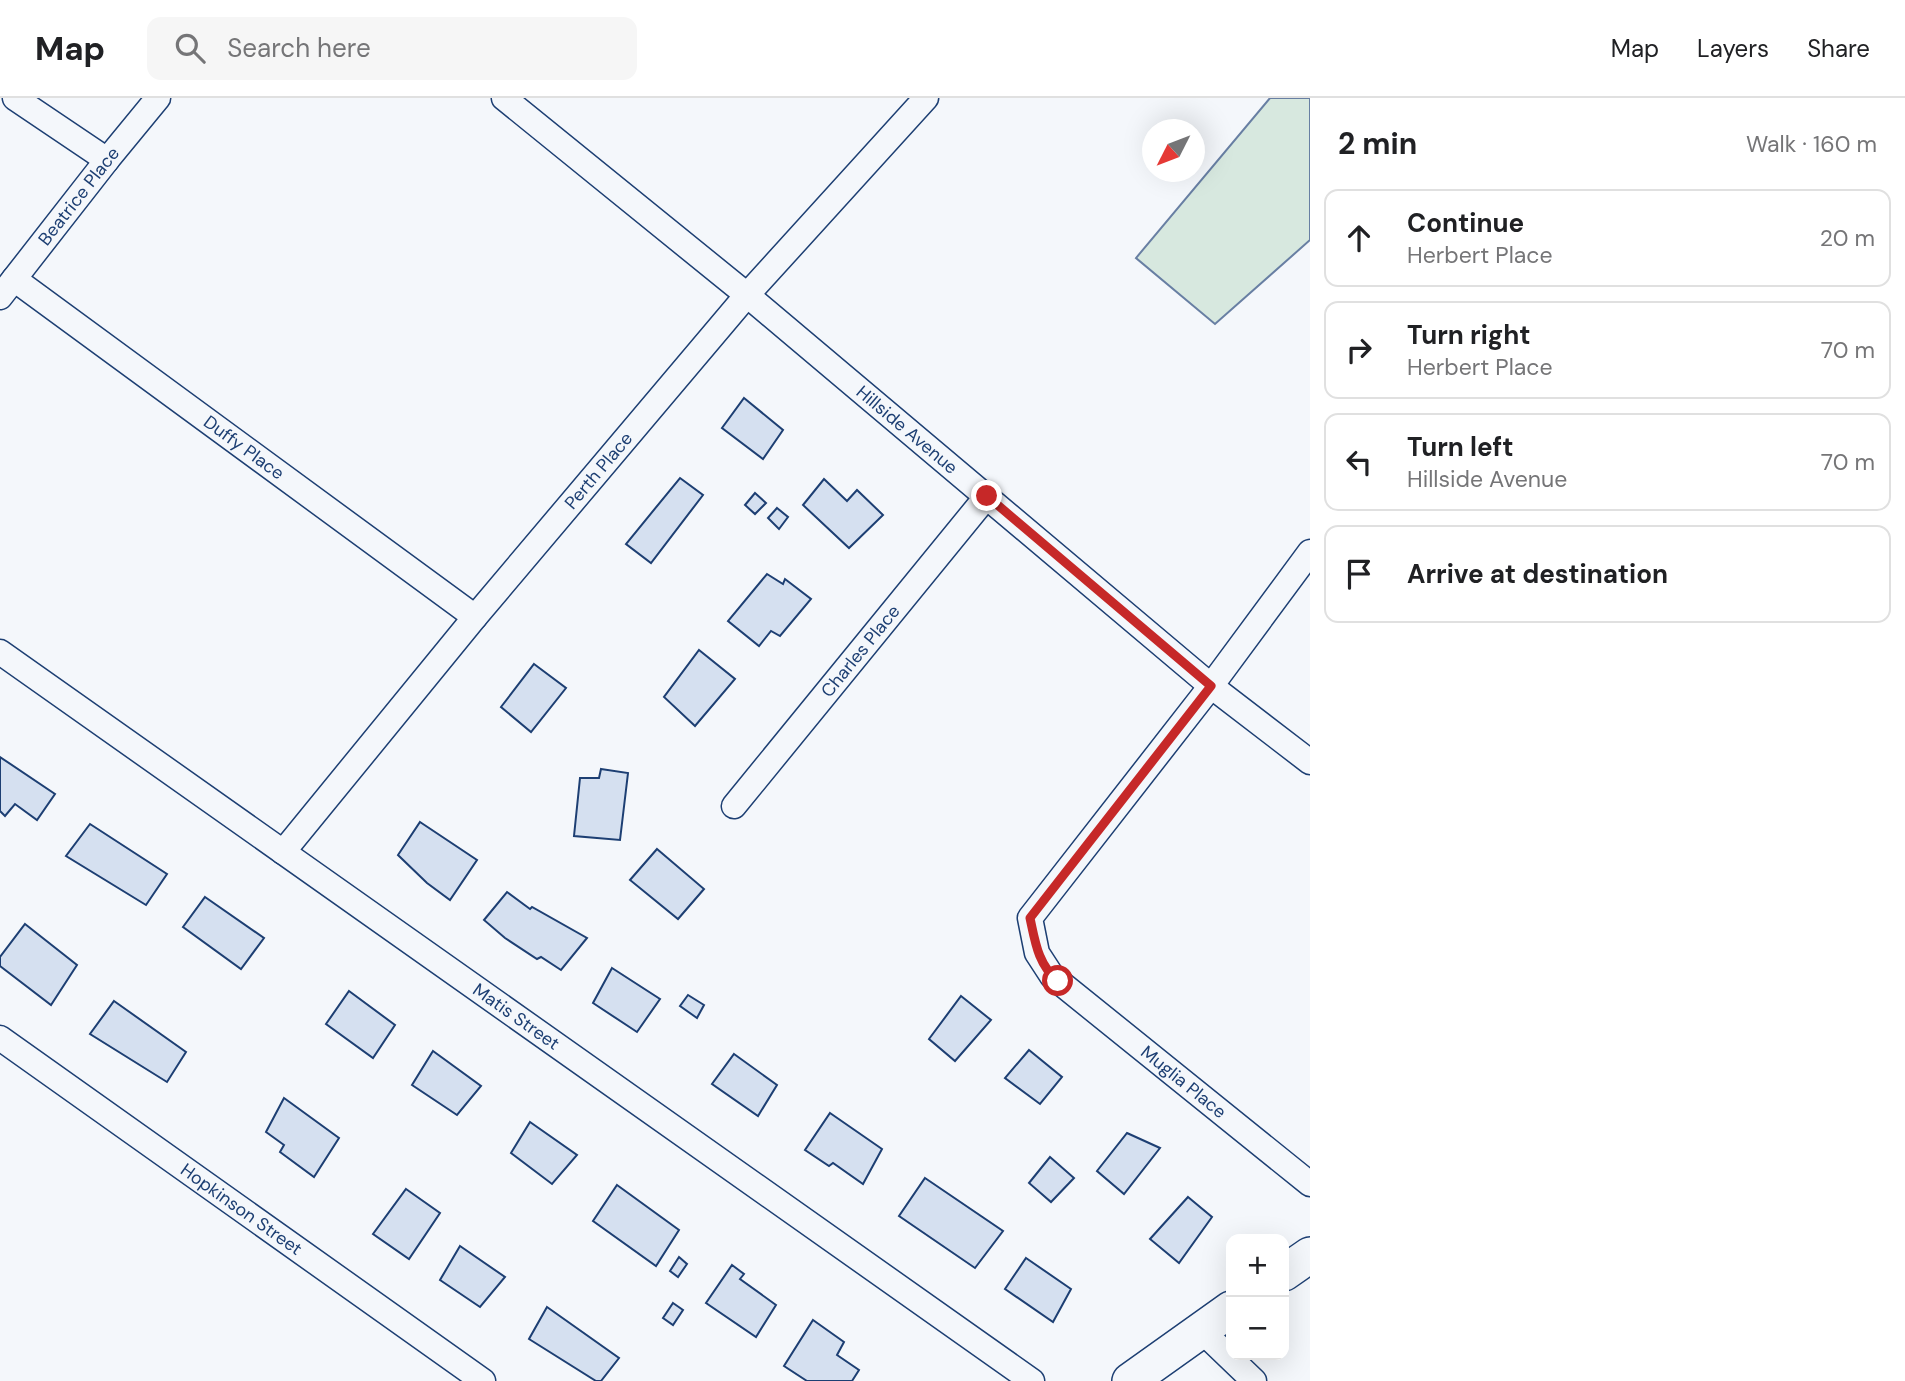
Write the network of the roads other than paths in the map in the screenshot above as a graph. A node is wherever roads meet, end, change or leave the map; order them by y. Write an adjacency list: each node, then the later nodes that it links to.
1 (15, 98): 5 (street)
2 (158, 98): 5 (street, Beatrice Place)
3 (503, 98): 7 (street, Hillside Avenue)
4 (926, 98): 7 (street, Perth Place)
5 (107, 160): 6 (street, Beatrice Place)
6 (7, 288): 10 (street, Duffy Place)
7 (747, 295): 8 (street, Hillside Avenue); 10 (street, Perth Place)
8 (987, 496): 12 (street, Hillside Avenue); 14 (street, Charles Place)
9 (1310, 552): 12 (street, Muglia Place)
10 (475, 617): 15 (street, Perth Place)
11 (0, 652): 15 (street, Matis Street)
12 (1211, 686): 13 (street, Hillside Avenue); 17 (street, Muglia Place)
13 (1310, 762)
14 (734, 806)
15 (284, 852): 23 (street, Matis Street)
16 (0, 1038): 22 (street, Hopkinson Street)
17 (1310, 1184)
18 (1310, 1255): 19 (main road)
19 (1289, 1270)
20 (1226, 1312): 21 (main road)
21 (1201, 1330): 24 (main road); 25 (street)
22 (483, 1381)
23 (1032, 1381)
24 (1130, 1381)
25 (1254, 1381)

